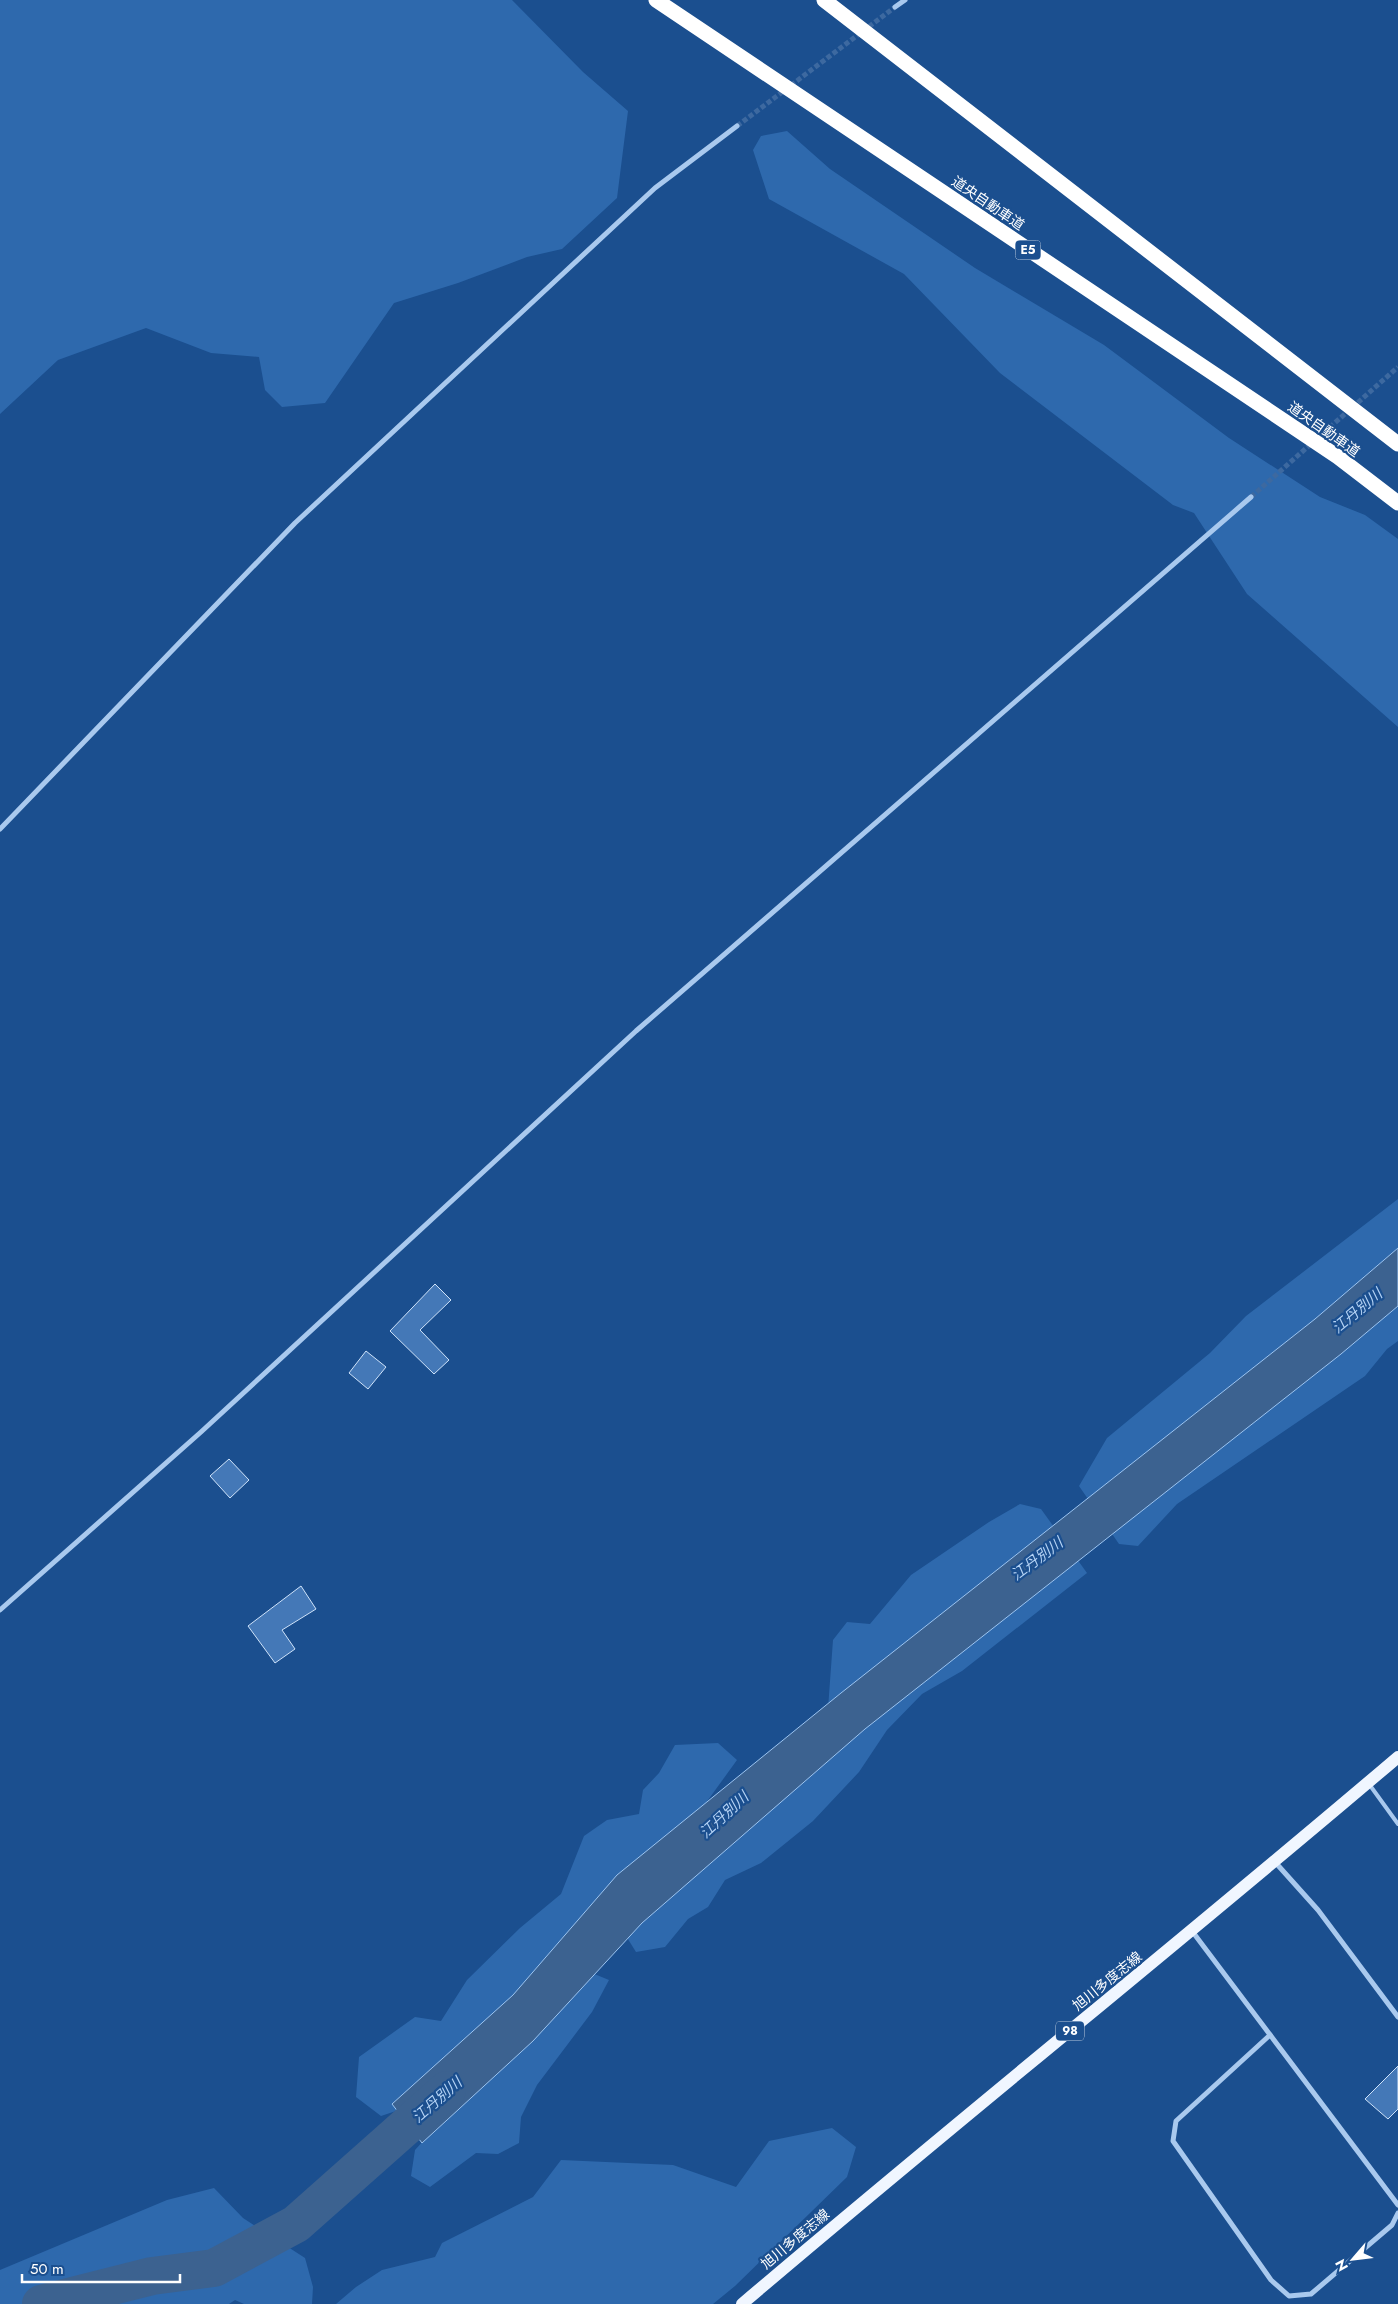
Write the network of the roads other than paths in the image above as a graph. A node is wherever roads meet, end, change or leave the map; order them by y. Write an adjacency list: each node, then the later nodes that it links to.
1 (656, 0): 8 (highway, 道央自動車道 / E5)
2 (824, 0): 6 (highway)
3 (905, 0): 4 (street)
4 (895, 7)
5 (737, 126): 9 (street)
6 (1398, 444)
7 (1251, 497): 10 (street)
8 (1398, 503)
9 (0, 829)
10 (0, 1610)
11 (1398, 1757): 12 (main road, 旭川多度志線 / 98)
12 (1368, 1783): 13 (lane); 14 (main road, 旭川多度志線 / 98)
13 (1398, 1824)
14 (1275, 1862): 15 (main road, 旭川多度志線 / 98); 16 (street)
15 (1191, 1931): 17 (street); 20 (main road, 旭川多度志線 / 98)
16 (1398, 2017)
17 (1270, 2035): 18 (street); 19 (street)
18 (1398, 2205)
19 (1398, 2213)
20 (742, 2304)

